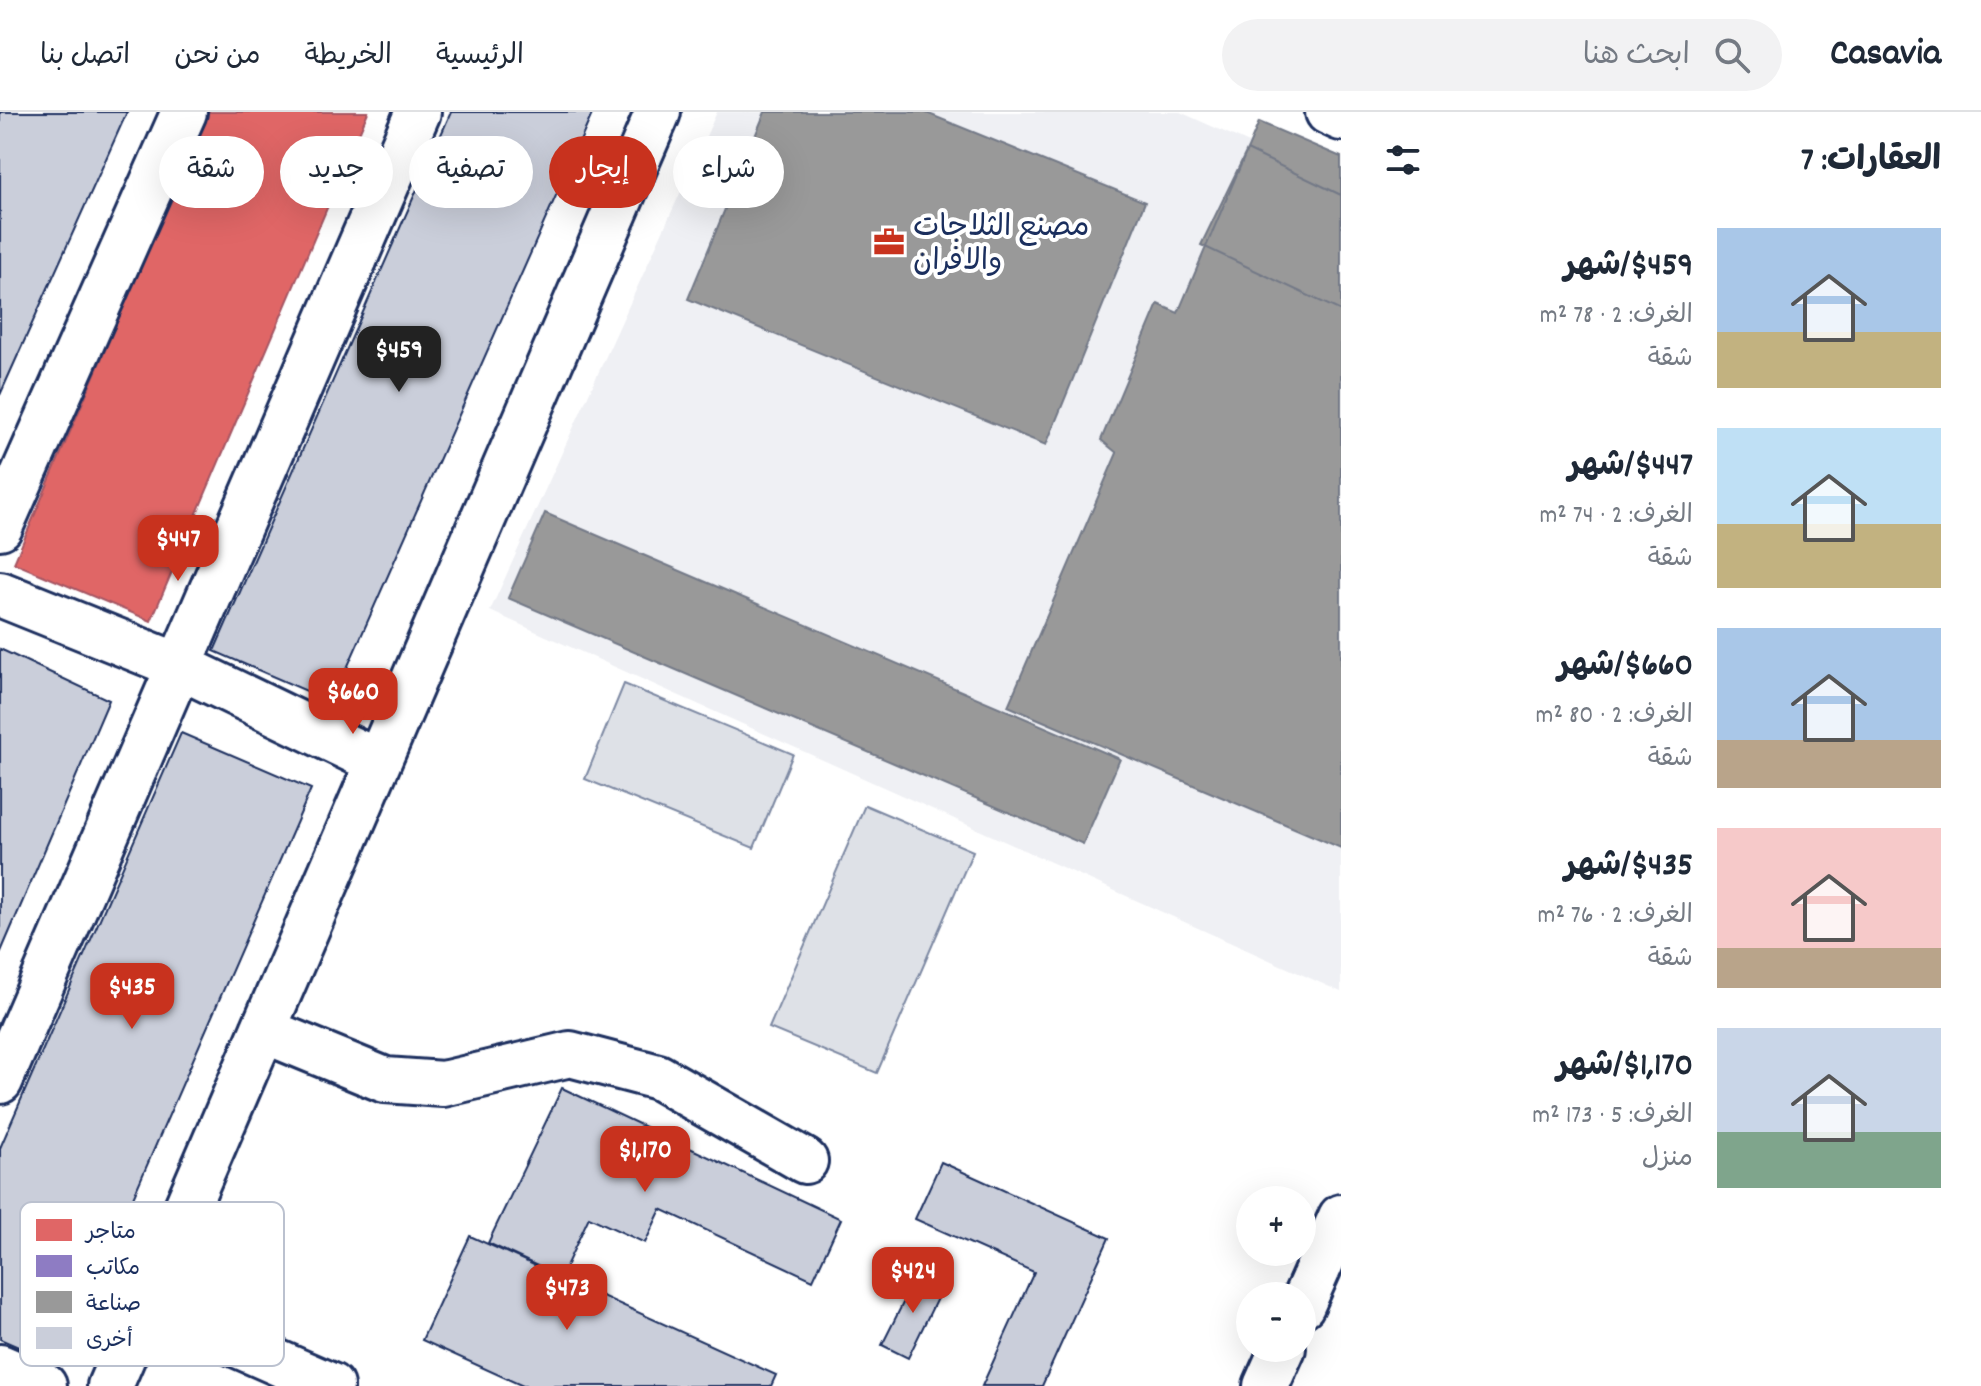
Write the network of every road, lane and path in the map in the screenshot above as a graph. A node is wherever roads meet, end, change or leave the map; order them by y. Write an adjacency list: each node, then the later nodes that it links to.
1 (184, 112): 6 (street)
2 (418, 112): 8 (street)
3 (658, 112): 9 (street)
4 (1328, 112): 5 (street)
5 (1341, 118)
6 (0, 527)
7 (0, 594): 8 (street)
8 (179, 666): 9 (street); 11 (street)
9 (378, 762): 10 (street)
10 (263, 1030): 12 (street); 13 (street)
11 (0, 1081)
12 (805, 1161)
13 (188, 1202)
14 (1341, 1217): 15 (street)
15 (1312, 1282)
16 (1277, 1362): 23 (street)
17 (284, 1365): 22 (street)
18 (118, 1366): 21 (street)
19 (0, 1367): 20 (street)
20 (44, 1386)
21 (110, 1386)
22 (331, 1386)
23 (1266, 1386)

